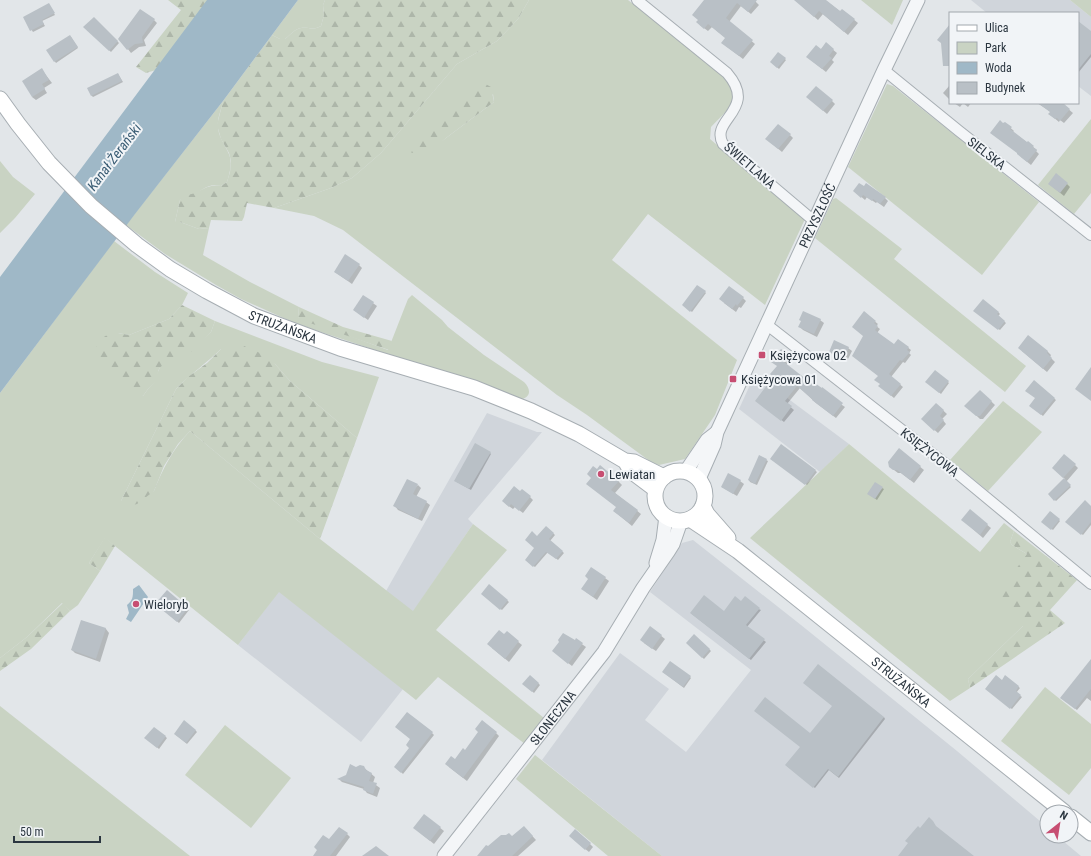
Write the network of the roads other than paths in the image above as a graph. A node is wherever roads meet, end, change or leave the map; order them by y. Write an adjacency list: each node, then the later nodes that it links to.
1 (637, 0): 5 (street, ŚWIETLANA)
2 (918, 0): 3 (street, PRZYSZŁOŚĆ)
3 (884, 70): 5 (street, PRZYSZŁOŚĆ); 6 (street, SIELSKA)
4 (0, 99): 9 (main road, STRUŻAŃSKA)
5 (814, 221): 7 (street, PRZYSZŁOŚĆ)
6 (1091, 235)
7 (766, 324): 8 (street, PRZYSZŁOŚĆ); 15 (street, KSIĘŻYCOWA)
8 (693, 475): 9 (main road); 10 (main road)
9 (659, 483): 11 (main road)
10 (703, 506): 12 (main road); 13 (main road, STRUŻAŃSKA)
11 (666, 516): 12 (main road); 14 (street, SŁONECZNA)
12 (686, 520): 13 (main road, STRUŻAŃSKA); 14 (street, SŁONECZNA)
13 (738, 551): 16 (main road, STRUŻAŃSKA)
14 (654, 572): 19 (street, SŁONECZNA)
15 (1091, 584)
16 (1054, 804)
17 (1079, 823): 18 (main road)
18 (1091, 833)
19 (444, 856)

